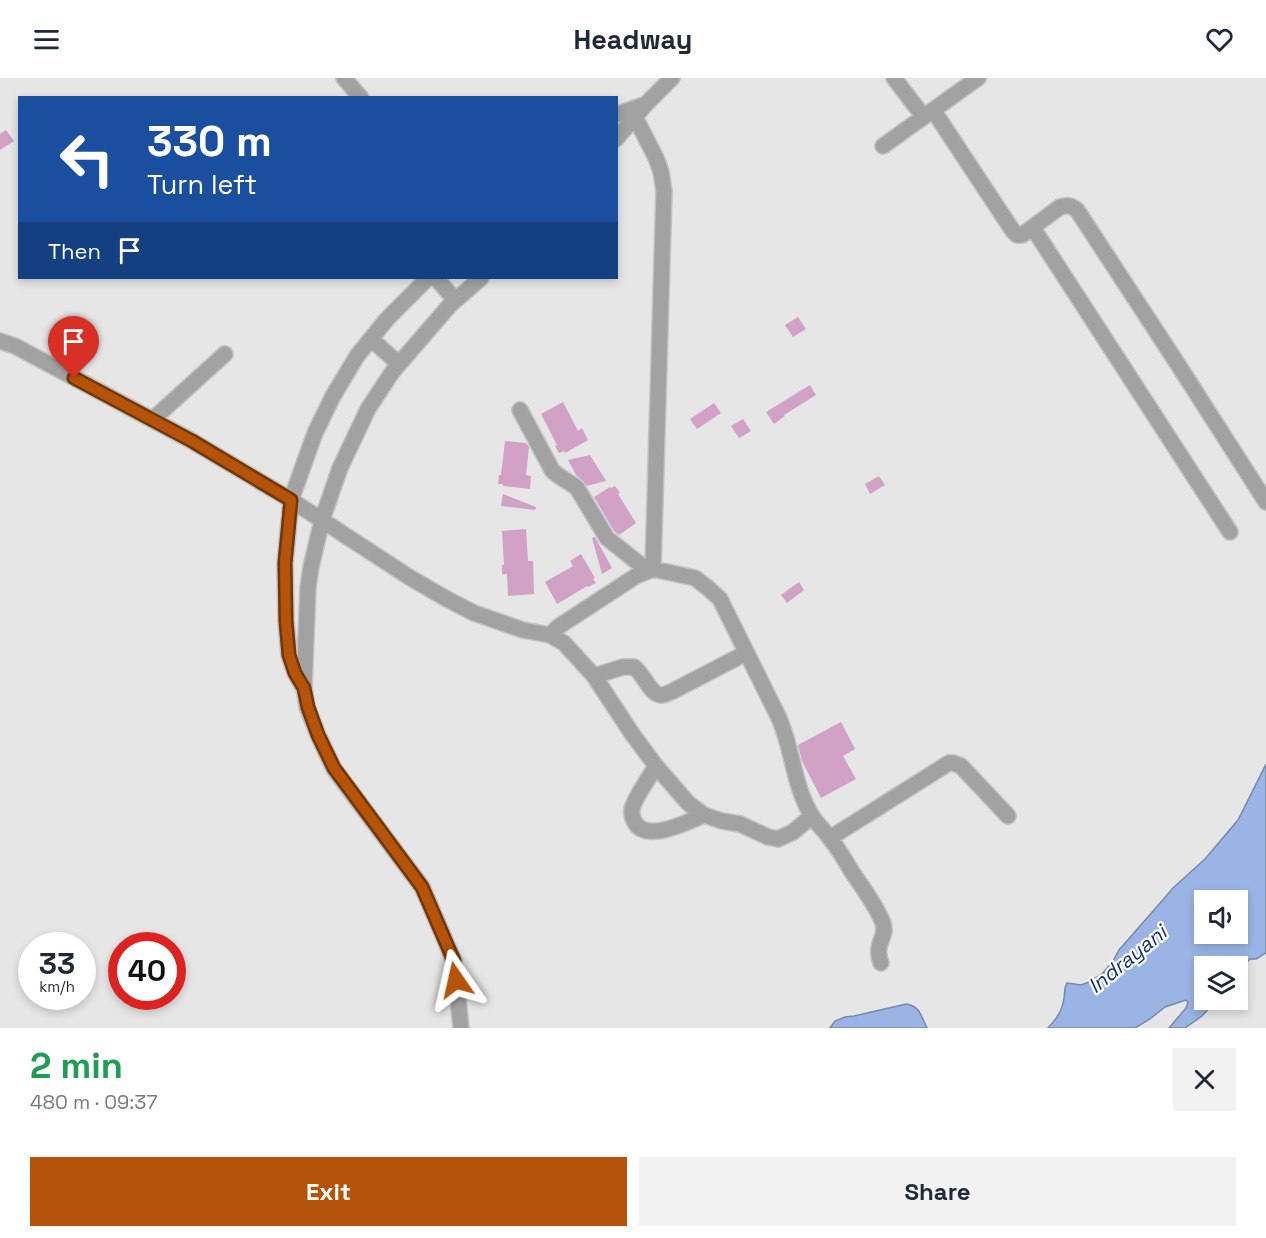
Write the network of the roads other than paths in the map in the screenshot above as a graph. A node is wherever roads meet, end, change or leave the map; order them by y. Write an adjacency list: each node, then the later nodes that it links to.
1 (344, 78): 5 (street)
2 (672, 78): 6 (street)
3 (894, 78): 7 (street)
4 (978, 78): 7 (street)
5 (359, 96)
6 (646, 104): 8 (street); 9 (street)
7 (928, 113): 11 (street); 12 (street)
8 (618, 114)
9 (635, 117): 10 (street); 27 (street)
10 (618, 137)
11 (883, 146)
12 (1033, 228): 24 (street); 26 (street)
13 (427, 279): 17 (street)
14 (437, 279): 16 (street)
15 (480, 279): 16 (street)
16 (456, 300): 20 (street)
17 (372, 339): 20 (street); 23 (street)
18 (0, 341): 22 (street)
19 (225, 354): 22 (street)
20 (399, 364): 25 (street)
21 (520, 410): 27 (street)
22 (152, 420): 23 (street)
23 (291, 500): 25 (street); 31 (street)
24 (1266, 502)
25 (322, 520): 28 (street); 31 (street)
26 (1230, 532)
27 (650, 570): 28 (street); 29 (street)
28 (550, 635): 30 (street)
29 (746, 653): 30 (street); 34 (street)
30 (594, 676): 32 (street)
31 (304, 688): 38 (street)
32 (656, 766): 33 (street); 33 (street)
33 (704, 815): 34 (street)
34 (812, 816): 36 (street)
35 (1008, 816): 36 (street)
36 (830, 838): 37 (street)
37 (881, 963)
38 (461, 1028)

